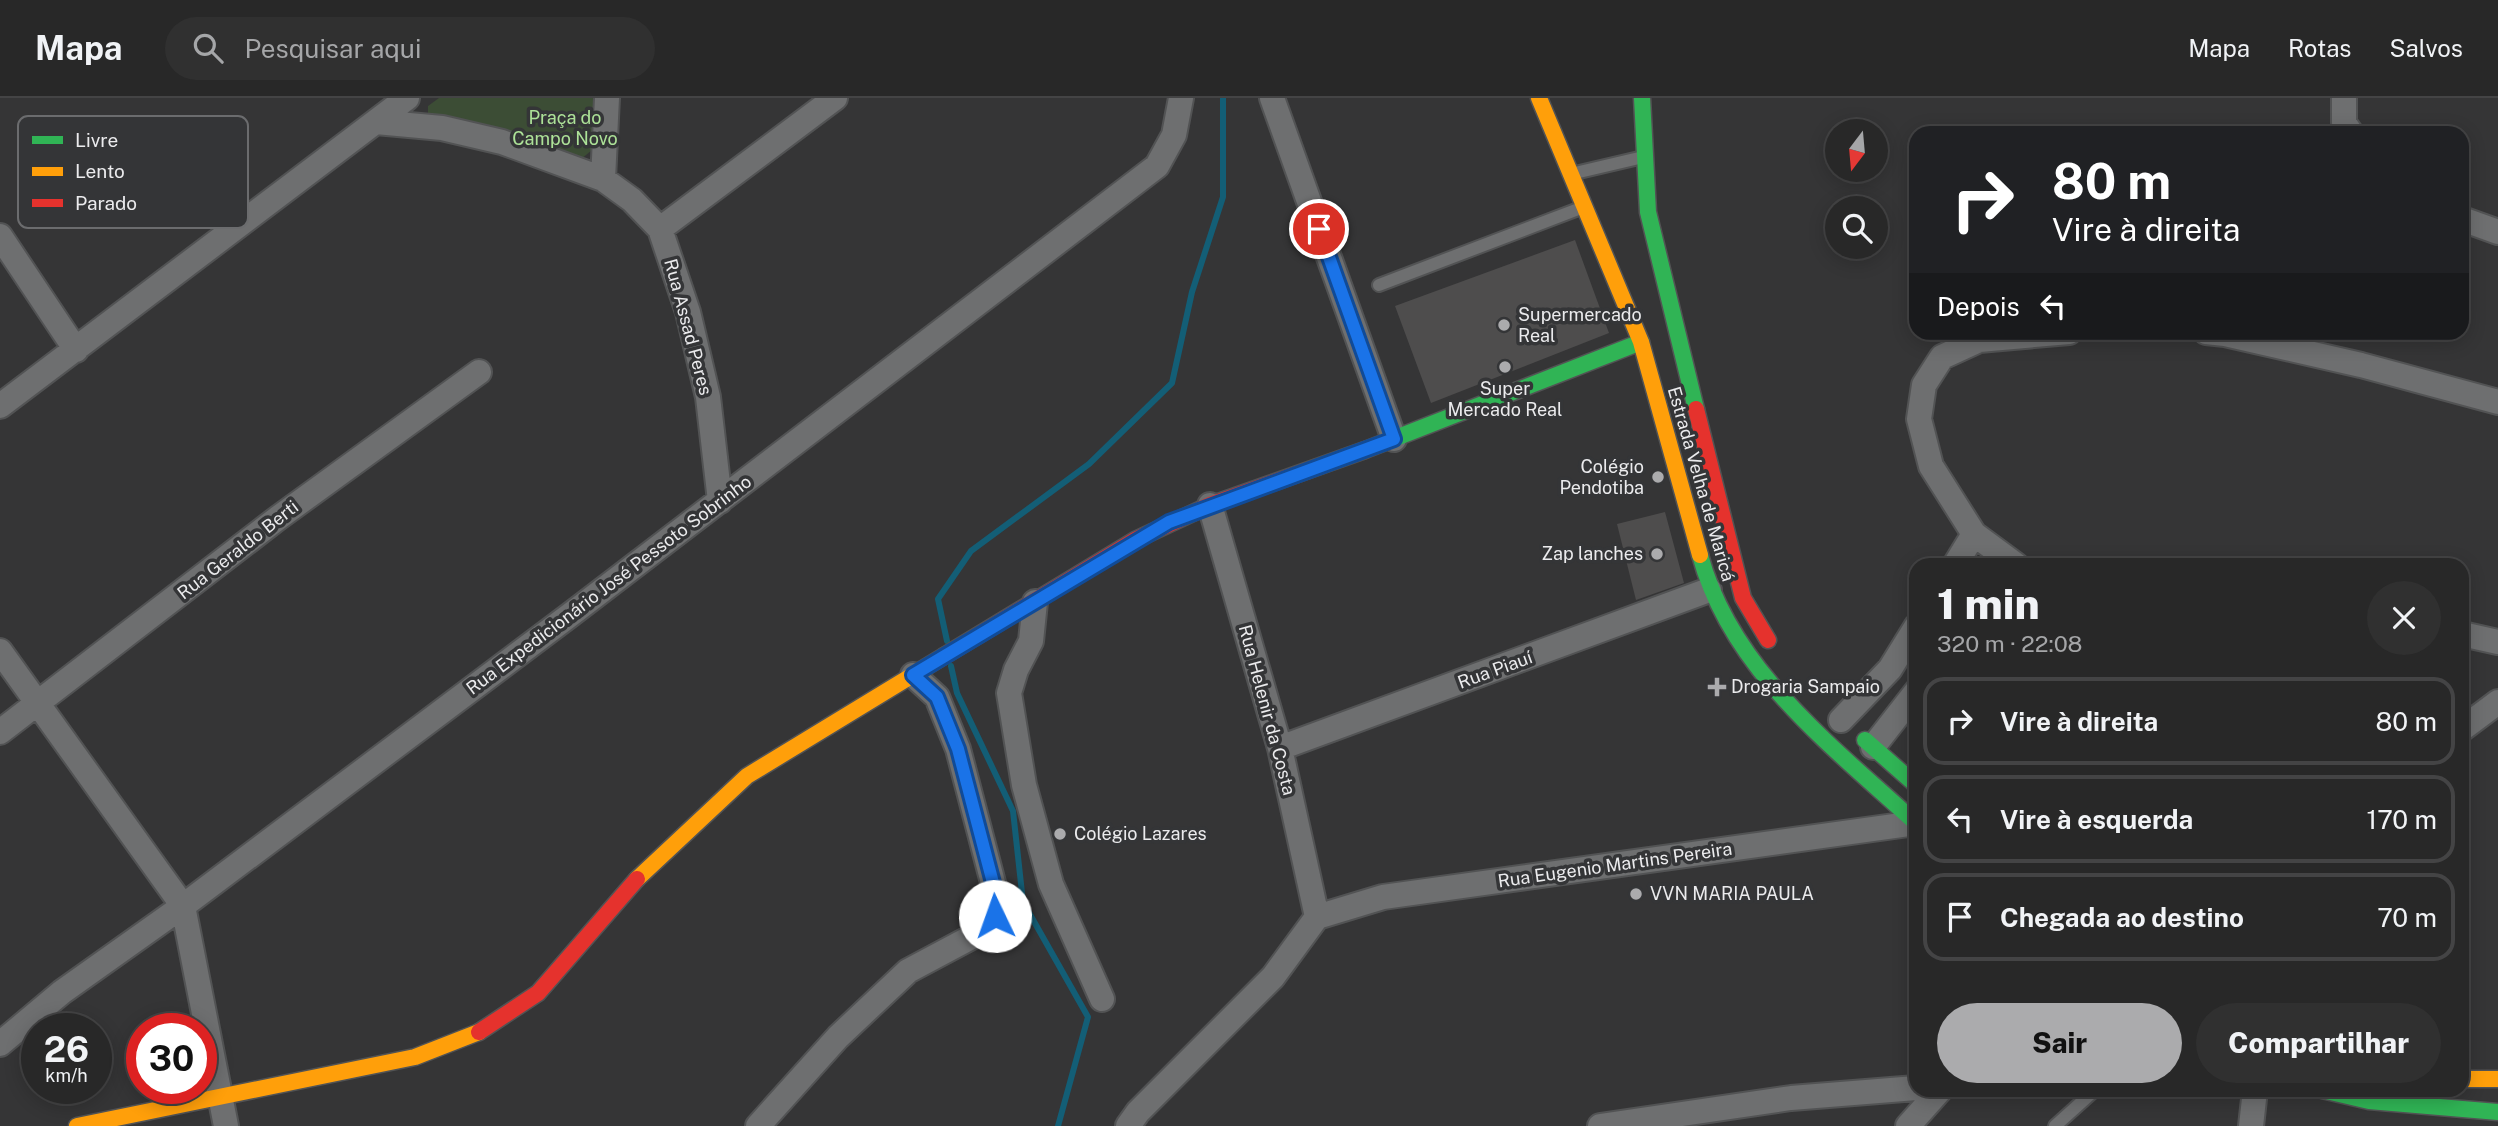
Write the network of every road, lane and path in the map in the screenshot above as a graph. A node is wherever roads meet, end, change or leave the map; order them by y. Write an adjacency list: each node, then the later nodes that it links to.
1 (407, 98): 9 (street)
2 (607, 98): 13 (street)
3 (835, 98): 19 (street)
4 (1181, 98): 34 (street, Rua Expedicionário José Pessoto Sobrinho)
5 (1272, 98): 33 (street)
6 (1539, 98): 12 (main road, Estrada Velha de Maricá)
7 (1642, 98): 11 (main road, Estrada Velha de Maricá)
8 (2343, 98): 10 (street)
9 (376, 122): 13 (street, Rua Assad Peres); 16 (street)
10 (2346, 126)
11 (1643, 157): 12 (lane); 15 (main road, Estrada Velha de Maricá)
12 (1571, 174): 14 (main road, Estrada Velha de Maricá)
13 (603, 179): 19 (street, Rua Assad Peres)
14 (1585, 207): 20 (main road, Estrada Velha de Maricá); 25 (lane)
15 (1648, 212): 23 (main road); 45 (main road, Estrada Velha de Maricá)
16 (248, 219)
17 (2469, 222): 21 (street)
18 (237, 228): 29 (street)
19 (660, 229): 34 (street, Rua Assad Peres)
20 (1594, 230): 24 (main road); 28 (main road, Estrada Velha de Maricá)
21 (2498, 232)
22 (0, 236): 29 (street)
23 (1633, 237)
24 (1615, 241)
25 (1379, 285)
26 (1979, 340): 36 (street)
27 (2251, 340): 31 (street)
28 (1641, 342): 33 (main road); 39 (main road, Estrada Velha de Maricá)
29 (76, 350): 32 (street)
30 (479, 372): 49 (street, Rua Geraldo Berti)
31 (2498, 402)
32 (0, 406)
33 (1394, 439): 35 (main road)
34 (720, 501): 58 (street, Rua Expedicionário José Pessoto Sobrinho)
35 (1210, 505): 40 (main road); 54 (street, Rua Helenir da Costa)
36 (1974, 534): 37 (street); 38 (street)
37 (1959, 558)
38 (2006, 558)
39 (1709, 590): 54 (street, Rua Piauí); 56 (main road, Estrada Velha de Maricá)
40 (1035, 602): 46 (main road); 60 (street)
41 (2469, 636): 43 (street)
42 (1909, 638): 50 (street)
43 (2498, 642)
44 (0, 652): 49 (street)
45 (1780, 656)
46 (917, 673): 65 (main road); 74 (street)
47 (1909, 701): 53 (street)
48 (2498, 702): 51 (street)
49 (37, 704): 52 (street, Rua Geraldo Berti); 58 (street)
50 (1837, 715): 53 (main road)
51 (2469, 724)
52 (0, 732)
53 (1873, 747): 55 (main road)
54 (1280, 748): 59 (street, Rua Helenir da Costa)
55 (1909, 779)
56 (1909, 817)
57 (1909, 824): 59 (street, Rua Eugenio Martins Pereira)
58 (183, 906): 61 (street, Rua Expedicionário José Pessoto Sobrinho); 65 (street)
59 (1317, 917): 75 (street)
60 (1102, 999)
61 (0, 1044)
62 (2469, 1079): 63 (main road)
63 (2498, 1079)
64 (1909, 1089): 76 (street)
65 (222, 1096): 72 (main road); 73 (street)
66 (1934, 1097): 77 (street)
67 (2087, 1097): 78 (lane)
68 (2254, 1097): 79 (street)
69 (2352, 1097): 71 (main road)
70 (2498, 1112): 71 (main road)
71 (2443, 1115)
72 (77, 1126)
73 (226, 1126)
74 (758, 1126)
75 (1128, 1126)
76 (1600, 1126)
77 (1908, 1126)
78 (2055, 1126)
79 (2250, 1126)

